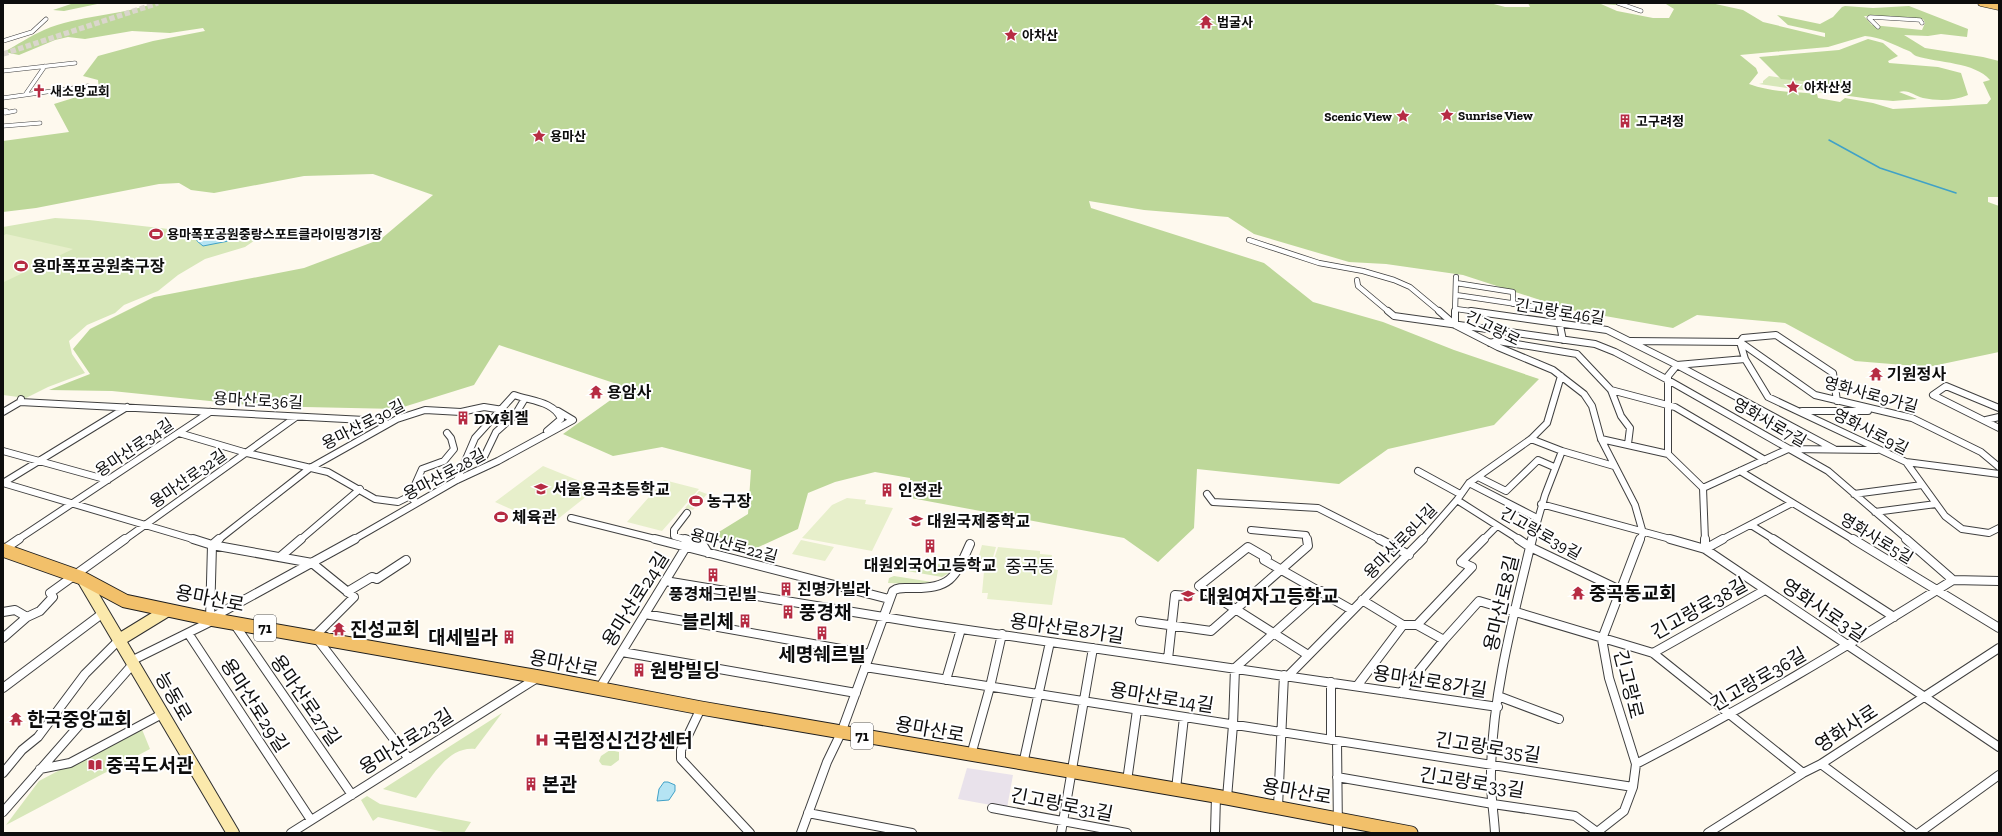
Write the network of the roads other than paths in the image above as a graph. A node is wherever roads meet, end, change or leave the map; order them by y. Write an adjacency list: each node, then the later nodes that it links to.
1 (1618, 3): 5 (street)
2 (1981, 3): 4 (main road)
3 (1988, 3): 4 (main road)
4 (1999, 6)
5 (1641, 11)
6 (46, 19): 9 (street)
7 (1922, 23): 8 (street)
8 (1878, 27)
9 (3, 41)
10 (75, 63): 11 (street)
11 (45, 66): 12 (street); 14 (street)
12 (3, 71)
13 (88, 86): 14 (street)
14 (25, 95): 15 (street)
15 (3, 98)
16 (15, 111): 17 (street)
17 (4, 113)
18 (40, 123): 19 (street)
19 (3, 126)
20 (1249, 240): 26 (street, 긴고랑로)
21 (1357, 280): 26 (street, 영화사로7길)
22 (1456, 295): 23 (street); 23 (street); 24 (street)
23 (1513, 304): 25 (street)
24 (1456, 309): 25 (street, 긴고랑로46길); 26 (street)
25 (1560, 324): 27 (street); 28 (street, 긴고랑로46길)
26 (1455, 325): 27 (street, 영화사로7길); 30 (street, 긴고랑로)
27 (1563, 340): 34 (street, 영화사로7길)
28 (1628, 341): 29 (street); 32 (street, 긴고랑로46길)
29 (1740, 342): 31 (street, 영화사로9길); 37 (street, 영화사로9가길); 37 (street)
30 (1490, 343): 33 (street, 긴고랑로); 35 (street)
31 (1744, 359): 32 (street); 43 (street, 영화사로9길)
32 (1677, 365): 34 (street); 59 (street, 긴고랑로46길)
33 (1561, 376): 55 (street); 56 (street, 긴고랑로)
34 (1668, 380): 38 (street); 58 (street, 영화사로7길)
35 (1611, 390): 38 (street); 57 (street)
36 (524, 400): 41 (street); 42 (street); 65 (street)
37 (1837, 401): 46 (street, 영화사로9가길)
38 (1667, 404): 64 (street); 66 (street)
39 (127, 406): 44 (street, 용마산로36길); 45 (street, 용마산로36길); 67 (street)
40 (1999, 408): 49 (street)
41 (502, 410): 50 (street, 용마산로30길); 65 (street)
42 (558, 411): 54 (street); 54 (street, 용마산로28길)
43 (1798, 411): 46 (street, 영화사로9길); 60 (street, 영화사로9길)
44 (3, 412)
45 (210, 412): 47 (street, 용마산로36길); 52 (street, 용마산로34길)
46 (1878, 412): 71 (street, 영화사로9가길)
47 (296, 417): 50 (street, 용마산로36길); 63 (street, 용마산로32길)
48 (1999, 417): 49 (street)
49 (1986, 420): 51 (street)
50 (387, 424): 72 (street, 용마산로30길)
51 (1999, 428)
52 (179, 433): 63 (street, 용마산로32길); 77 (street, 용마산로34길)
53 (447, 433): 86 (street)
54 (544, 435): 78 (street, 용마산로28길)
55 (1530, 439): 62 (street); 76 (street)
56 (1601, 439): 57 (street); 69 (street, 긴고랑로)
57 (1628, 444): 64 (street)
58 (1788, 449): 59 (street); 66 (street); 85 (street, 영화사로7길)
59 (1834, 450): 60 (street)
60 (1881, 450): 68 (street, 영화사로9길)
61 (3, 451): 67 (street)
62 (1562, 451): 69 (street); 70 (street, 용마산로8길)
63 (247, 453): 72 (street, 용마산로30길); 98 (street, 용마산로32길)
64 (1668, 454): 82 (street)
65 (466, 460): 78 (street)
66 (1765, 460): 74 (street)
67 (39, 461): 77 (street); 79 (street)
68 (1906, 462): 75 (street); 81 (street, 영화사로9길)
69 (1614, 466): 102 (street, 긴고랑로)
70 (1554, 467): 76 (street, 긴고랑로39길); 90 (street, 용마산로8길)
71 (1999, 467)
72 (310, 468): 83 (street); 104 (street, 용마산로30길)
73 (1418, 471): 87 (street, 긴고랑로39길)
74 (1740, 471): 82 (street); 89 (street, 영화사로5길)
75 (1999, 474)
76 (1478, 477): 80 (street)
77 (108, 480): 92 (street, 용마산로34길)
78 (457, 480): 88 (street, 용마산로28길)
79 (3, 483): 92 (street)
80 (1469, 483): 87 (street); 96 (street)
81 (1922, 485): 85 (street); 91 (street, 영화사로9길)
82 (1703, 488): 107 (street)
83 (360, 489): 86 (street); 111 (street)
84 (1207, 494): 110 (street)
85 (1854, 494): 93 (street, 영화사로7길)
86 (410, 496): 88 (street)
87 (1458, 497): 99 (street, 긴고랑로39길); 110 (street, 용마산로8나길)
88 (416, 503): 113 (street, 용마산로28길)
89 (1792, 503): 97 (street); 121 (street, 영화사로5길)
90 (1541, 504): 96 (street, 용마산로8길); 102 (street)
91 (1936, 504): 93 (street); 100 (street, 영화사로9길)
92 (73, 505): 98 (street, 용마산로32길); 108 (street, 용마산로34길)
93 (1875, 512): 116 (street, 영화사로7길)
94 (687, 513): 109 (street)
95 (571, 518): 105 (street, 용마산로22길)
96 (1537, 518): 106 (street, 용마산로8길)
97 (1751, 525): 107 (street); 136 (street)
98 (144, 526): 104 (street); 115 (street, 용마산로32길)
99 (1497, 526): 106 (street, 긴고랑로39길); 142 (street)
100 (1999, 528)
101 (1251, 530): 114 (street)
102 (1643, 533): 107 (street, 영화사로3길); 119 (street, 긴고랑로)
103 (970, 544): 125 (street)
104 (212, 545): 111 (street); 137 (street)
105 (686, 547): 109 (street, 용마산로22길); 117 (street, 용마산로24길)
106 (1530, 547): 119 (street, 긴고랑로39길); 131 (street, 용마산로8길)
107 (1706, 549): 120 (street, 영화사로3길)
108 (3, 550): 115 (main road, 용마산로 / 71)
109 (708, 553): 125 (street, 용마산로22길)
110 (1409, 555): 126 (street, 용마산로8나길)
111 (280, 557): 113 (street)
112 (406, 560): 123 (street)
113 (312, 563): 123 (street); 137 (street, 용마산로28길)
114 (1281, 570): 122 (street); 127 (street); 127 (street)
115 (79, 577): 128 (main road, 용마산로 / 71); 132 (main road, 능동로); 134 (street, 용마산로32길)
116 (1953, 580): 118 (street); 121 (street, 긴고랑로36길)
117 (665, 581): 133 (street, 용마산로24길); 135 (street)
118 (1999, 581)
119 (1620, 590): 150 (street, 긴고랑로)
120 (1766, 590): 154 (street, 영화사로3길); 158 (street, 긴고랑로38길)
121 (1937, 590): 136 (street, 긴고랑로36길); 143 (street, 영화사로5길)
122 (1321, 591): 129 (street); 146 (street)
123 (347, 592): 148 (street)
124 (1188, 596): 140 (street)
125 (889, 599): 135 (street)
126 (1362, 600): 129 (street, 용마산로8나길); 141 (street, 용마산로8나길)
127 (1237, 609): 140 (street); 146 (street)
128 (168, 610): 137 (main road, 용마산로 / 71); 151 (main road)
129 (1352, 610): 160 (street, 용마산로8나길)
130 (3, 612): 134 (street)
131 (1514, 612): 150 (street, 긴고랑로38길); 152 (street, 긴고랑로38길); 176 (street, 용마산로8길)
132 (103, 613): 151 (main road, 능동로); 171 (street)
133 (645, 614): 157 (street, 용마산로24길); 159 (street)
134 (27, 617): 149 (street)
135 (883, 617): 144 (street, 용마산로8가길); 159 (street)
136 (1894, 617): 154 (street, 긴고랑로36길)
137 (213, 619): 139 (main road, 용마산로 / 71); 145 (street)
138 (1140, 621): 140 (street)
139 (233, 623): 148 (main road, 용마산로 / 71); 206 (street, 용마산로27길)
140 (1172, 625): 161 (street)
141 (1403, 625): 142 (street); 169 (street, 용마산로8가길)
142 (1416, 625): 152 (street)
143 (1999, 628)
144 (961, 629): 147 (street, 용마산로8가길); 167 (street)
145 (188, 633): 162 (street); 214 (street, 용마산로29길)
146 (1275, 633): 160 (street); 164 (street)
147 (1002, 634): 153 (street, 용마산로8가길); 170 (street)
148 (315, 636): 166 (main road, 용마산로 / 71); 192 (street)
149 (3, 638)
150 (1602, 639): 158 (street, 긴고랑로38길); 194 (street, 긴고랑로)
151 (119, 640): 162 (main road, 능동로); 198 (street)
152 (1444, 640): 174 (street)
153 (1050, 642): 155 (street, 용마산로8가길); 175 (street)
154 (1848, 645): 177 (street, 영화사로3길); 183 (street, 긴고랑로36길)
155 (1092, 648): 161 (street, 용마산로8가길); 178 (street)
156 (1999, 648): 177 (street, 영화사로)
157 (622, 652): 172 (street, 용마산로24길); 173 (street)
158 (1653, 653): 183 (street)
159 (869, 654): 163 (street)
160 (1308, 655): 165 (street, 용마산로8나길)
161 (1168, 659): 164 (street, 용마산로8가길)
162 (132, 663): 182 (main road, 능동로); 197 (street)
163 (865, 667): 167 (street); 173 (street)
164 (1235, 668): 165 (street, 용마산로8가길); 186 (street, 용마산로14길)
165 (1287, 675): 168 (street, 용마산로8가길); 187 (street)
166 (539, 677): 172 (main road, 용마산로 / 71); 192 (street, 용마산로23길)
167 (946, 680): 170 (street, 용마산로14길)
168 (1331, 682): 169 (street, 용마산로8가길); 189 (street)
169 (1357, 686): 174 (street, 용마산로8가길)
170 (990, 687): 175 (street, 용마산로14길); 191 (street)
171 (3, 688)
172 (599, 689): 180 (main road, 용마산로 / 71)
173 (856, 693): 188 (street)
174 (1401, 693): 179 (street, 용마산로8가길)
175 (1040, 694): 178 (street, 용마산로14길); 193 (street)
176 (1498, 696): 179 (street, 용마산로8길); 185 (street)
177 (1924, 697): 190 (street, 영화사로3길); 195 (street, 영화사로)
178 (1085, 702): 181 (street, 용마산로14길); 199 (street)
179 (1498, 707): 196 (street, 용마산로8길)
180 (701, 708): 188 (main road, 용마산로 / 71); 219 (street)
181 (1137, 710): 184 (street, 용마산로14길); 203 (street)
182 (162, 714): 197 (street); 217 (main road, 능동로)
183 (1730, 714): 194 (street, 긴고랑로36길); 200 (street)
184 (1184, 717): 186 (street, 용마산로14길); 205 (street)
185 (1559, 719)
186 (1233, 725): 187 (street, 긴고랑로35길); 207 (street, 용마산로14길)
187 (1282, 732): 189 (street, 긴고랑로35길); 209 (street)
188 (841, 733): 191 (main road, 용마산로 / 71); 212 (street)
189 (1334, 740): 196 (street, 긴고랑로35길); 202 (street)
190 (1999, 747)
191 (971, 755): 193 (main road, 용마산로 / 71)
192 (409, 759): 206 (street, 용마산로23길)
193 (1023, 764): 199 (main road, 용마산로 / 71)
194 (1636, 764): 204 (street, 긴고랑로)
195 (1821, 764): 200 (street, 영화사로); 229 (street)
196 (1491, 765): 204 (street, 긴고랑로35길); 208 (street, 용마산로8길)
197 (40, 769): 211 (street)
198 (3, 772)
199 (1072, 772): 203 (main road, 용마산로 / 71); 215 (street)
200 (1803, 773): 228 (street, 영화사로)
201 (1999, 775): 230 (street)
202 (1337, 777): 208 (street, 긴고랑로33길); 213 (street)
203 (1127, 781): 205 (main road, 용마산로 / 71)
204 (1633, 787): 216 (street, 긴고랑로)
205 (1176, 790): 207 (main road, 용마산로 / 71)
206 (352, 795): 214 (street, 용마산로23길)
207 (1221, 797): 209 (main road, 용마산로 / 71); 224 (street, 용마산로14길)
208 (1493, 804): 216 (street, 긴고랑로33길); 227 (street, 용마산로8길)
209 (1278, 807): 213 (main road, 용마산로 / 71)
210 (992, 808): 215 (street, 긴고랑로31길)
211 (3, 812)
212 (808, 813): 220 (street); 221 (street)
213 (1338, 818): 225 (street); 226 (main road, 용마산로 / 71)
214 (312, 820): 218 (street, 용마산로23길)
215 (1063, 822): 222 (street); 223 (street, 긴고랑로31길)
216 (1597, 832)
217 (233, 833)
218 (291, 833)
219 (750, 833)
220 (801, 833)
221 (912, 833)
222 (1061, 833)
223 (1127, 833)
224 (1215, 833)
225 (1338, 833)
226 (1411, 833)
227 (1495, 833)
228 (1708, 833)
229 (1914, 833)
230 (1919, 833)

